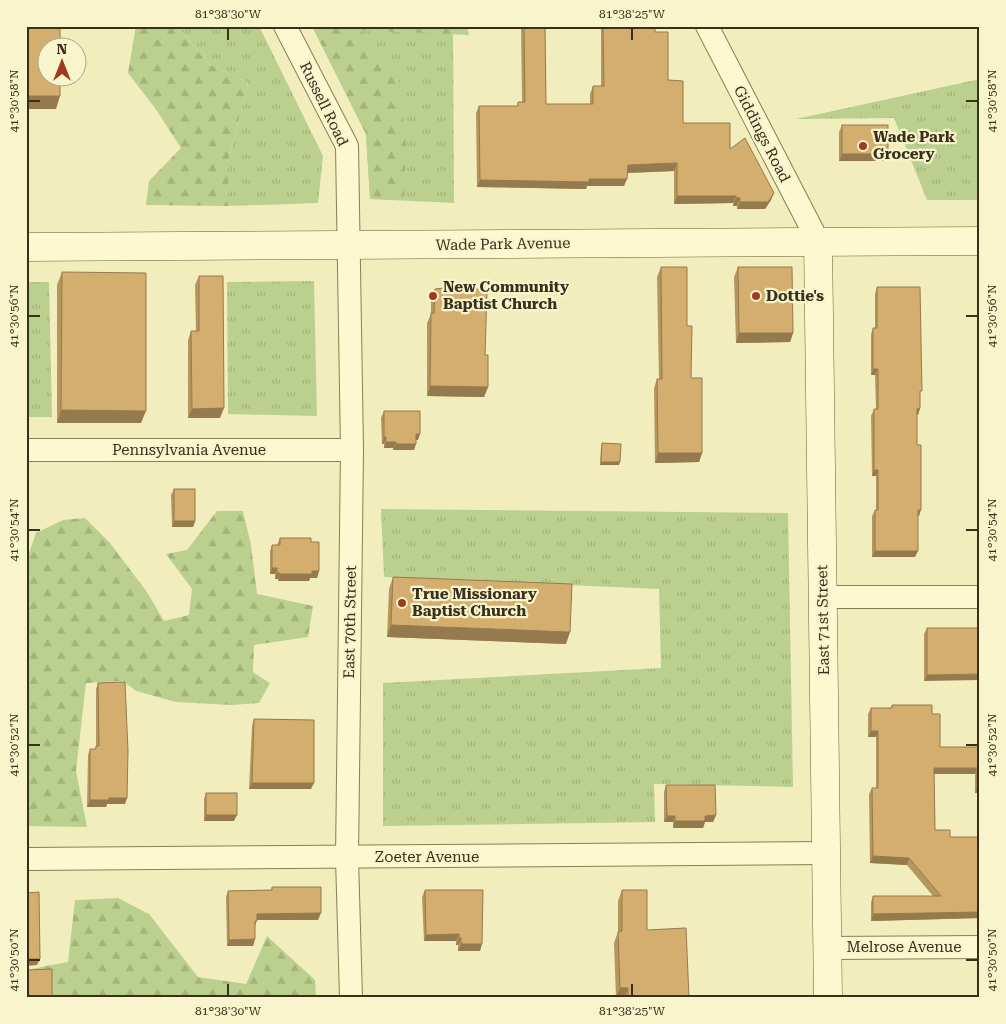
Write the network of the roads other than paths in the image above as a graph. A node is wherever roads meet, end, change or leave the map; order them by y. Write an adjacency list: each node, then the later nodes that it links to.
1 (285, 26): 5 (street, Russell Road)
2 (707, 26): 3 (street, Giddings Road)
3 (818, 241): 4 (street, Wade Park Avenue); 5 (street, Wade Park Avenue); 9 (street, East 71st Street)
4 (980, 241)
5 (348, 245): 6 (street, Wade Park Avenue); 8 (street, East 70th Street)
6 (26, 247)
7 (26, 450): 8 (street, Pennsylvania Avenue)
8 (352, 450): 12 (street, East 70th Street)
9 (823, 597): 10 (street); 11 (street, East 71st Street)
10 (980, 597)
11 (828, 853): 12 (street, Zoeter Avenue); 15 (street, East 71st Street)
12 (347, 858): 13 (street, Zoeter Avenue); 16 (street, East 70th Street)
13 (26, 859)
14 (980, 947): 15 (street, Melrose Avenue)
15 (828, 948): 17 (street, East 71st Street)
16 (351, 998)
17 (828, 998)

